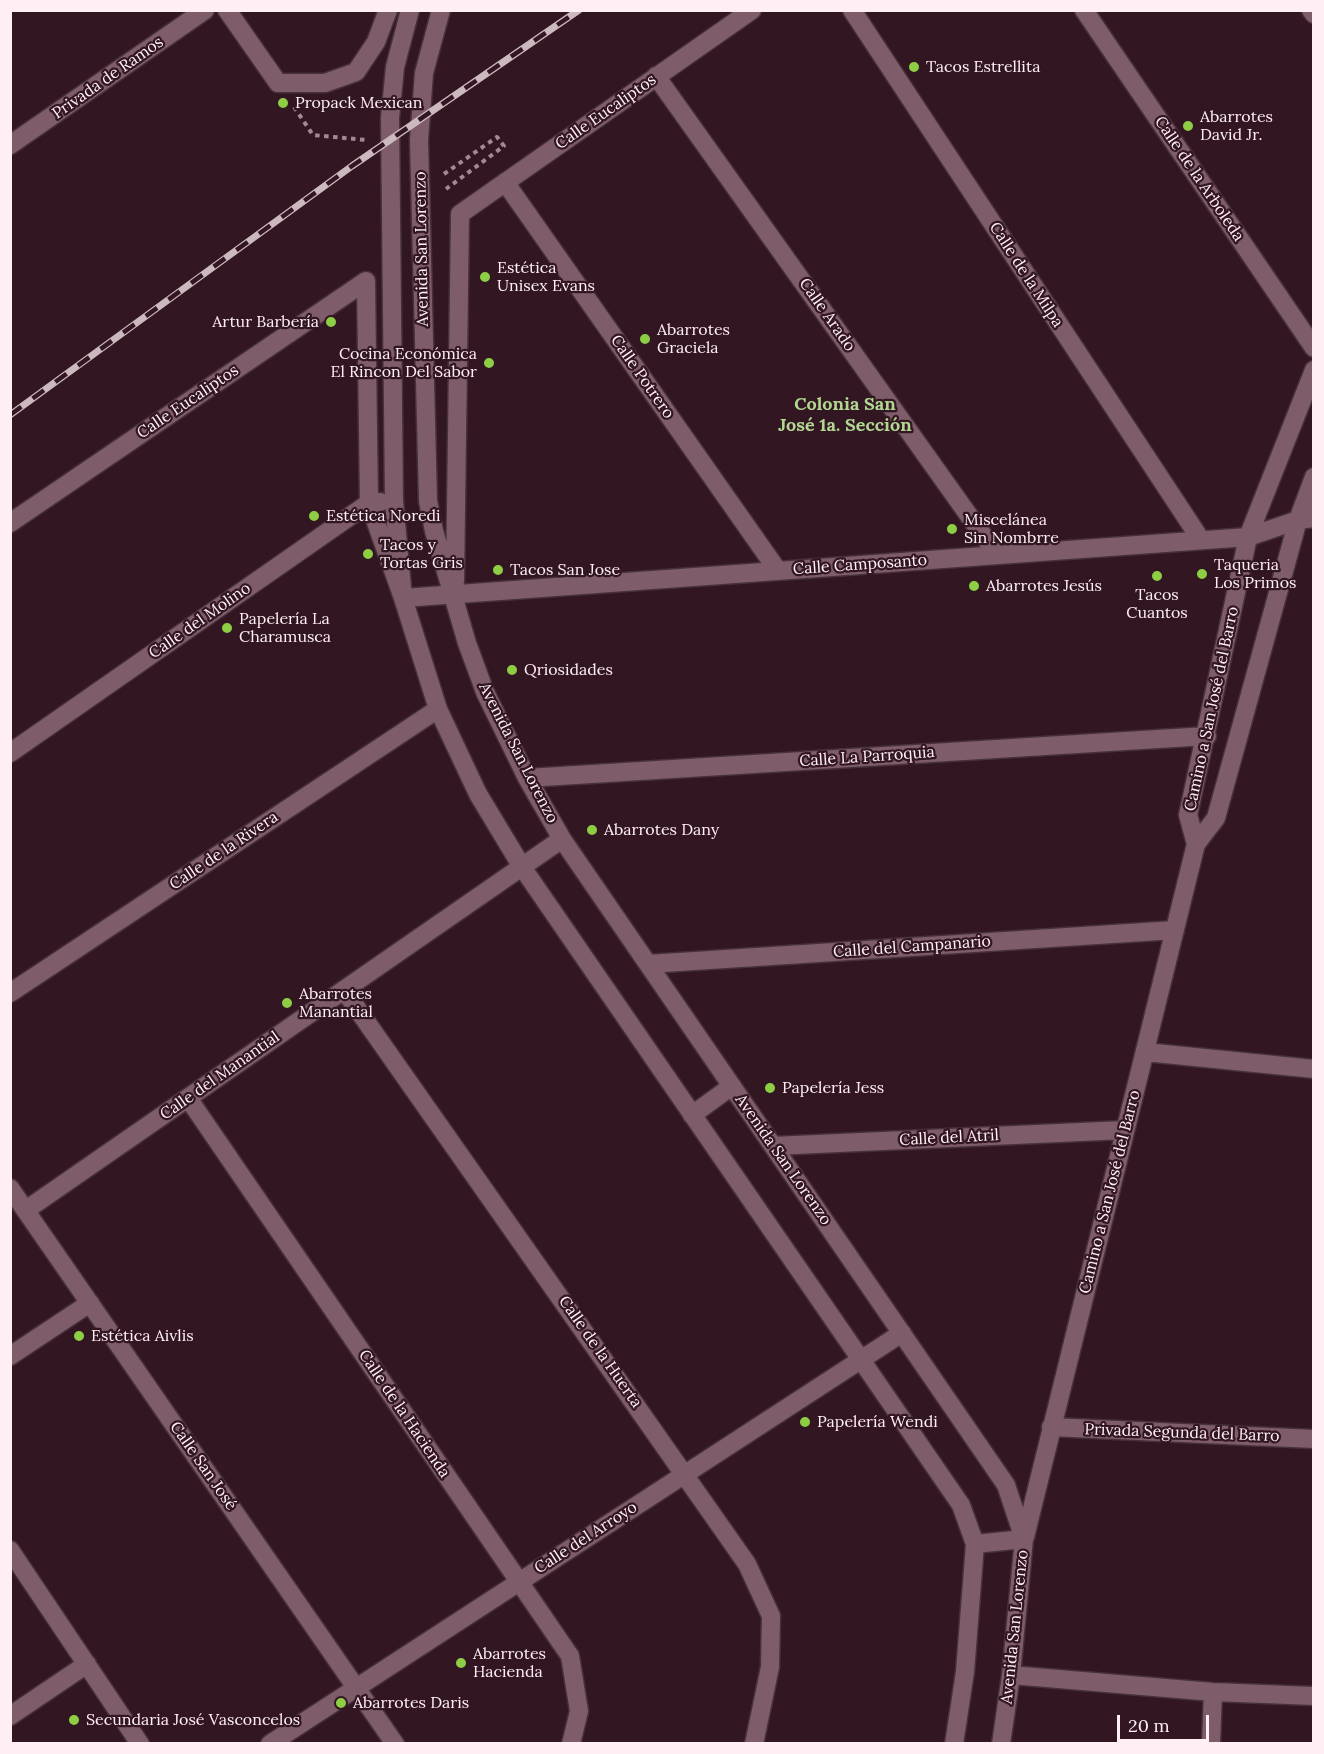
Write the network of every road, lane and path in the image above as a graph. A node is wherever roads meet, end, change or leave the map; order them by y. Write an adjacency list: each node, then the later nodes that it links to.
1 (205, 10): 12 (street, Privada de Ramos)
2 (227, 10): 10 (street)
3 (388, 10): 10 (street)
4 (410, 10): 20 (street, Avenida San Lorenzo)
5 (441, 10): 28 (street, Avenida San Lorenzo)
6 (752, 10): 9 (street, Calle Eucaliptos)
7 (852, 10): 25 (street, Calle de la Milpa)
8 (1084, 10): 17 (street, Calle de la Arboleda)
9 (656, 76): 14 (street, Calle Eucaliptos); 26 (street, Calle Arado)
10 (278, 83): 11 (path)
11 (366, 138)
12 (10, 145)
13 (439, 177): 15 (path)
14 (505, 182): 15 (street, Calle Eucaliptos); 27 (street, Calle Potrero)
15 (460, 214): 28 (street, Avenida San Lorenzo)
16 (366, 281): 21 (street, Avenida San Lorenzo); 23 (street, Calle Eucaliptos)
17 (1314, 348)
18 (1314, 370): 24 (street, Camino a San José del Barro)
19 (1314, 477): 22 (street, Camino a San José del Barro)
20 (394, 501): 21 (street); 29 (street, Avenida San Lorenzo)
21 (369, 503): 29 (street, Avenida San Lorenzo); 32 (street, Calle del Molino)
22 (1306, 519): 24 (street, Calle Camposanto); 35 (street, Camino a San José del Barro)
23 (10, 523)
24 (1248, 537): 25 (street, Calle Camposanto); 31 (street, Camino a San José del Barro)
25 (1201, 540): 26 (street, Calle Camposanto)
26 (997, 555): 27 (street, Calle Camposanto)
27 (778, 571): 28 (street, Calle Camposanto)
28 (454, 594): 29 (street, Calle Camposanto); 33 (street, Avenida San Lorenzo)
29 (403, 598): 30 (street, Avenida San Lorenzo)
30 (438, 709): 36 (street, Avenida San Lorenzo); 40 (street, Calle de la Rivera)
31 (1207, 736): 33 (street, Calle La Parroquia); 35 (street, Camino a San José del Barro)
32 (10, 753)
33 (527, 778): 34 (street, Avenida San Lorenzo)
34 (562, 839): 36 (street, Calle del Manantial); 38 (street, Avenida San Lorenzo)
35 (1196, 844): 37 (street, Camino a San José del Barro)
36 (522, 867): 39 (street, Calle del Manantial); 45 (street, Avenida San Lorenzo)
37 (1175, 930): 38 (street, Calle del Campanario); 41 (street, Camino a San José del Barro)
38 (648, 964): 43 (street, Avenida San Lorenzo)
39 (344, 990): 44 (street, Calle del Manantial); 56 (street, Calle de la Huerta)
40 (10, 993)
41 (1145, 1052): 42 (street); 46 (street, Camino a San José del Barro)
42 (1314, 1069)
43 (732, 1086): 45 (street); 47 (street, Avenida San Lorenzo)
44 (188, 1098): 49 (street, Calle del Manantial); 60 (street, Calle de la Hacienda)
45 (693, 1115): 53 (street, Avenida San Lorenzo)
46 (1125, 1130): 47 (street, Calle del Atril); 54 (street, Camino a San José del Barro)
47 (773, 1146): 51 (street, Avenida San Lorenzo)
48 (10, 1188): 49 (street, Calle San José)
49 (26, 1210): 50 (street, Calle San José)
50 (90, 1303): 52 (street); 63 (street, Calle San José)
51 (902, 1333): 53 (street, Calle del Arroyo); 57 (street, Avenida San Lorenzo)
52 (10, 1356)
53 (861, 1360): 56 (street, Calle del Arroyo); 58 (street, Avenida San Lorenzo)
54 (1051, 1427): 55 (street, Privada Segunda del Barro); 57 (street, Camino a San José del Barro)
55 (1314, 1438)
56 (685, 1473): 60 (street, Calle del Arroyo); 71 (street, Calle de la Huerta)
57 (1024, 1539): 58 (street); 62 (street, Avenida San Lorenzo)
58 (975, 1544): 72 (street, Avenida San Lorenzo)
59 (10, 1550): 61 (street)
60 (519, 1581): 63 (street, Calle del Arroyo); 70 (street, Calle de la Hacienda)
61 (87, 1664): 66 (street); 67 (street)
62 (1011, 1675): 64 (street); 73 (street, Avenida San Lorenzo)
63 (357, 1687): 68 (street, Calle del Arroyo); 69 (street, Calle San José)
64 (1213, 1692): 65 (street); 74 (street)
65 (1314, 1696)
66 (10, 1716)
67 (140, 1743)
68 (270, 1743)
69 (395, 1743)
70 (571, 1743)
71 (754, 1743)
72 (954, 1743)
73 (1000, 1743)
74 (1211, 1743)

